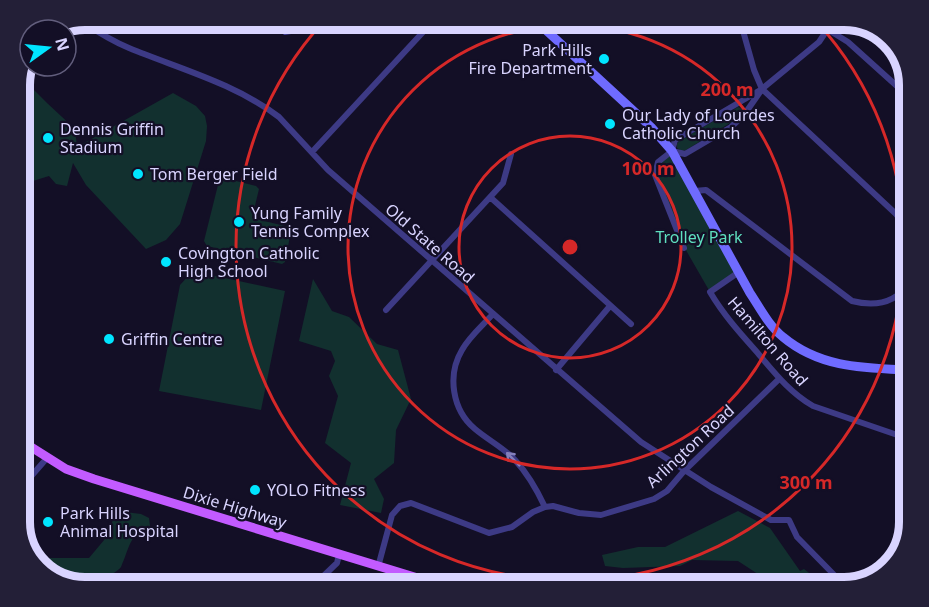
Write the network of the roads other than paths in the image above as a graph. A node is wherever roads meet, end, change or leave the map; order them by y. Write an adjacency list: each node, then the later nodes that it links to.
1 (97, 30): 10 (street, Old State Road)
2 (424, 30): 10 (street)
3 (546, 30): 9 (street)
4 (744, 30): 8 (street)
5 (826, 30): 8 (street)
6 (829, 30): 7 (street)
7 (899, 88)
8 (762, 89): 9 (street); 9 (street); 14 (street)
9 (672, 150): 12 (street); 15 (street)
10 (312, 152): 16 (street, Old State Road)
11 (511, 154): 13 (street)
12 (694, 191): 17 (street); 18 (street)
13 (490, 197): 16 (street); 19 (street)
14 (899, 218)
15 (684, 248)
16 (431, 261): 20 (street); 21 (street, Old State Road)
17 (739, 272): 24 (street); 25 (street, Hamilton Road)
18 (899, 294)
19 (610, 306): 22 (street); 23 (street)
20 (386, 310)
21 (492, 315): 23 (street, Old State Road); 31 (street, one-way to 21)
22 (631, 324)
23 (556, 370): 29 (street, Old State Road)
24 (899, 370)
25 (779, 380): 26 (street, Hamilton Road); 29 (street, Arlington Road)
26 (899, 436)
27 (30, 447): 28 (main road, Dixie Highway)
28 (47, 458): 30 (street); 32 (main road, Dixie Highway)
29 (684, 471): 31 (street, Arlington Road); 36 (street, Old State Road)
30 (30, 478)
31 (545, 507): 33 (street)
32 (339, 555): 33 (main road, Dixie Highway); 34 (street)
33 (378, 567): 35 (main road, Dixie Highway)
34 (323, 577)
35 (411, 577)
36 (836, 577)

